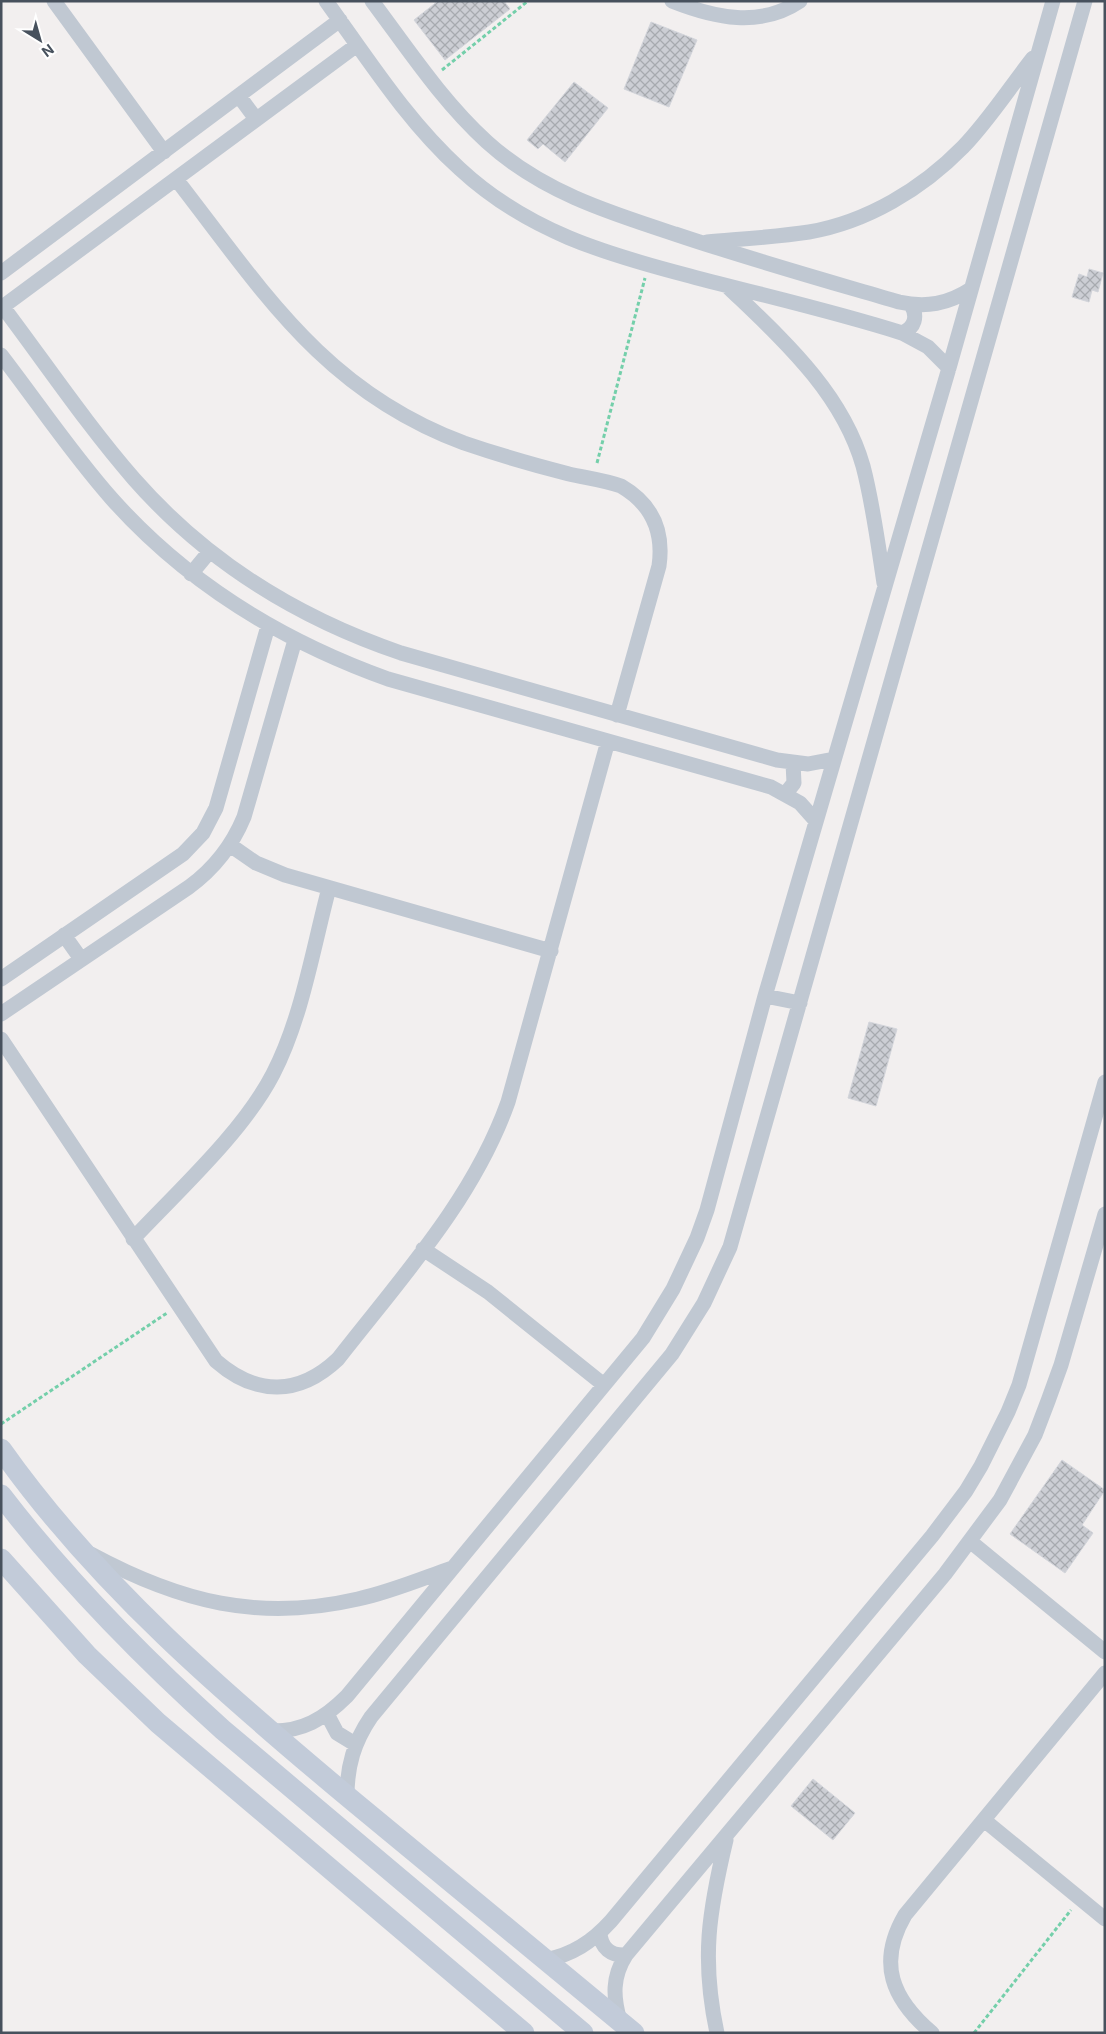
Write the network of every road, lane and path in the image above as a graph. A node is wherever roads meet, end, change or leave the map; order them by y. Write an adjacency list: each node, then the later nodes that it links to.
1 (54, 1): 15 (street)
2 (326, 1): 9 (street)
3 (372, 1): 12 (street)
4 (528, 1): 12 (path)
5 (672, 1): 6 (street)
6 (800, 1)
7 (1053, 1): 11 (street)
8 (1085, 1): 48 (street)
9 (340, 20): 10 (street); 13 (street)
10 (358, 44): 14 (street); 20 (street)
11 (1039, 50): 19 (street); 23 (street)
12 (431, 79): 19 (street)
13 (238, 96): 14 (street); 15 (street)
14 (256, 119): 16 (street)
15 (164, 152): 17 (street)
16 (176, 179): 18 (street); 29 (street)
17 (85, 212): 18 (street); 21 (street)
18 (102, 234): 25 (street)
19 (700, 243): 24 (street)
20 (649, 265): 22 (street); 29 (path)
21 (1, 273)
22 (728, 286): 26 (street); 32 (street)
23 (971, 289): 24 (street); 28 (street)
24 (911, 305): 26 (street)
25 (2, 307): 30 (street)
26 (902, 333): 28 (street)
27 (1, 355): 31 (street)
28 (949, 368): 32 (street)
29 (593, 478): 35 (street)
30 (210, 551): 31 (street); 35 (street)
31 (191, 574): 33 (street)
32 (885, 587): 37 (street)
33 (268, 626): 34 (street); 43 (street)
34 (295, 640): 36 (street); 41 (street)
35 (617, 715): 38 (street)
36 (608, 741): 39 (street); 44 (street)
37 (834, 759): 38 (street); 40 (street)
38 (793, 763): 39 (street)
39 (786, 793): 40 (street)
40 (816, 821): 47 (street)
41 (230, 845): 42 (street); 45 (street)
42 (329, 888): 44 (street); 53 (street)
43 (64, 935): 45 (street); 46 (street)
44 (551, 951): 54 (street)
45 (81, 960): 49 (street)
46 (1, 979)
47 (765, 996): 48 (street); 56 (street)
48 (800, 1004): 68 (street)
49 (1, 1014)
50 (1, 1039): 53 (street)
51 (1105, 1082): 74 (street)
52 (1105, 1214): 60 (street)
53 (133, 1238): 55 (street)
54 (423, 1249): 55 (street); 56 (street)
55 (178, 1306): 57 (path)
56 (604, 1385): 63 (street)
57 (1, 1424)
58 (1, 1449): 61 (main road)
59 (1, 1495): 79 (main road)
60 (971, 1542): 64 (street); 71 (street)
61 (82, 1550): 63 (street); 67 (main road)
62 (1, 1560): 78 (main road)
63 (454, 1568): 66 (street)
64 (1105, 1652)
65 (1105, 1673): 70 (street)
66 (327, 1714): 67 (street); 68 (street)
67 (270, 1731): 69 (main road)
68 (355, 1744): 69 (street)
69 (347, 1796): 76 (main road)
70 (984, 1820): 72 (street); 81 (street)
71 (726, 1836): 75 (street); 80 (street)
72 (1080, 1898): 73 (street); 82 (path)
73 (1105, 1919)
74 (600, 1933): 75 (street); 76 (street)
75 (626, 1954): 77 (street)
76 (545, 1960): 77 (main road)
77 (627, 2027)
78 (524, 2033)
79 (583, 2033)
80 (717, 2033)
81 (932, 2033)
82 (974, 2033)

